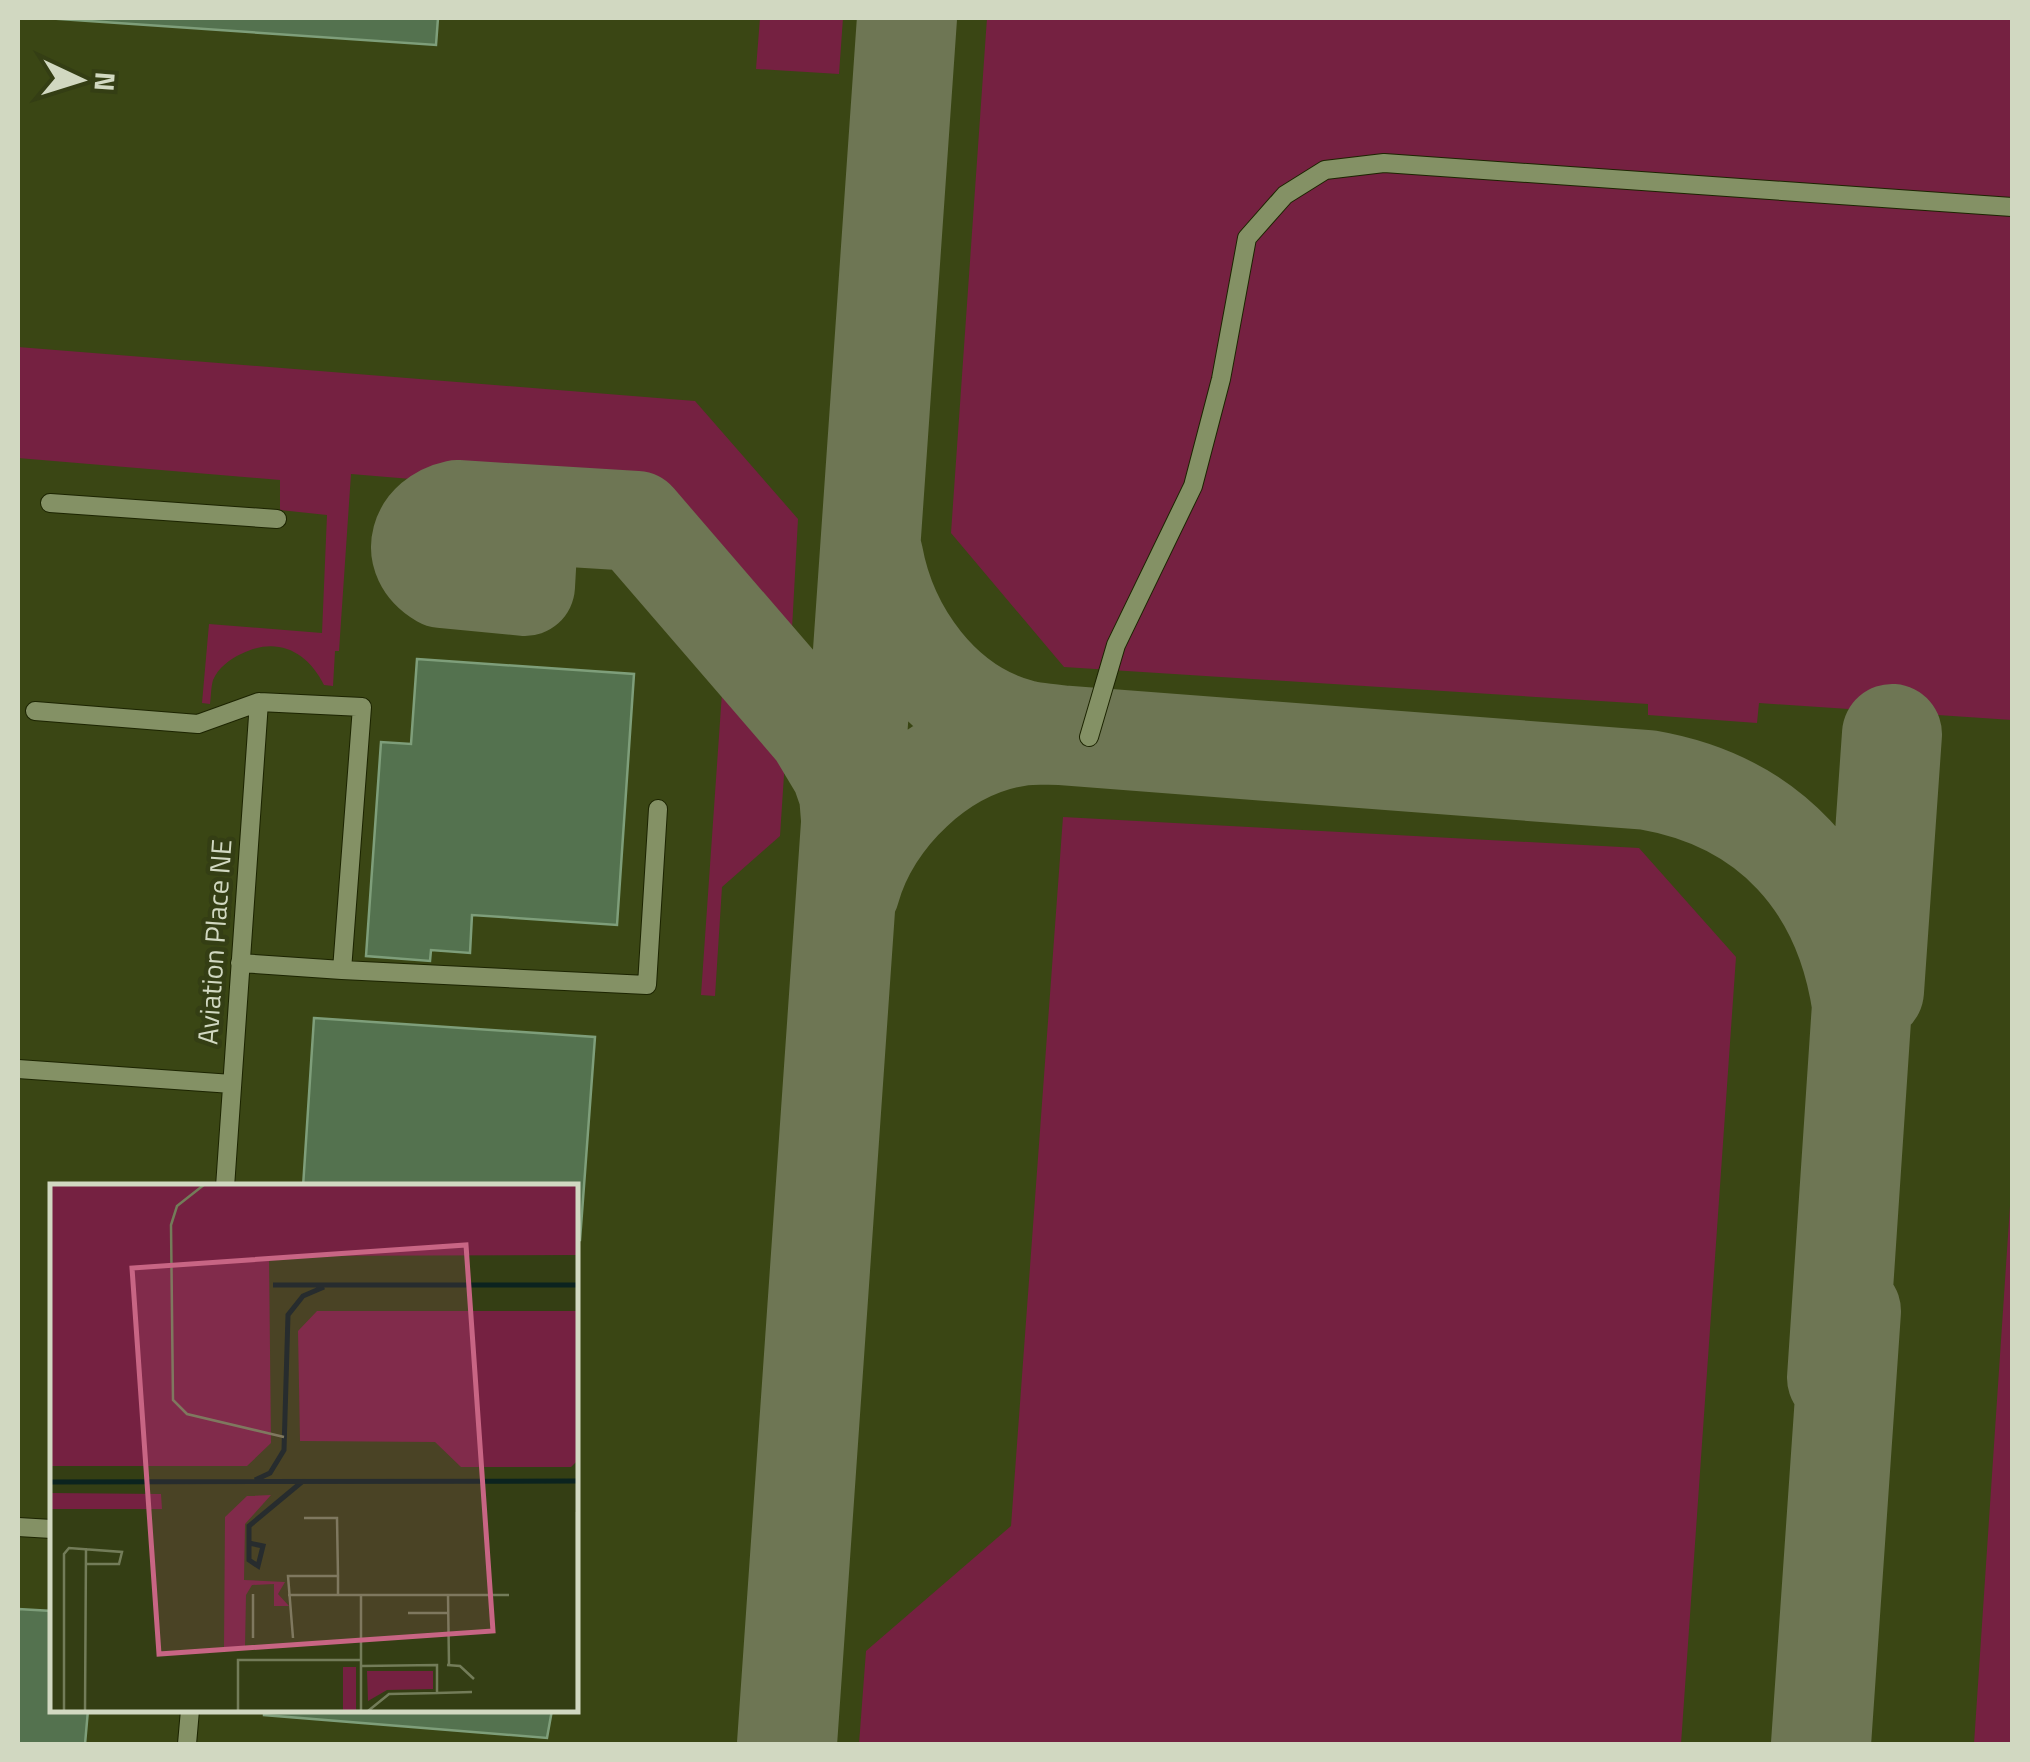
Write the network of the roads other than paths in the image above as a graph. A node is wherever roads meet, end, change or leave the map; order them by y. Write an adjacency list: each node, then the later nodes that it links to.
1 (2012, 207): 6 (street)
2 (50, 503): 3 (street)
3 (277, 519)
4 (259, 702): 5 (street); 8 (street, Aviation Place NE); 9 (street)
5 (35, 711)
6 (1089, 737)
7 (658, 809): 9 (street)
8 (240, 963): 9 (street); 11 (street, Aviation Place NE)
9 (342, 970)
10 (18, 1069): 11 (street)
11 (232, 1084): 12 (street, Aviation Place NE)
12 (225, 1184)
13 (18, 1527): 14 (street)
14 (50, 1529)
15 (190, 1712): 16 (street)
16 (187, 1744)

